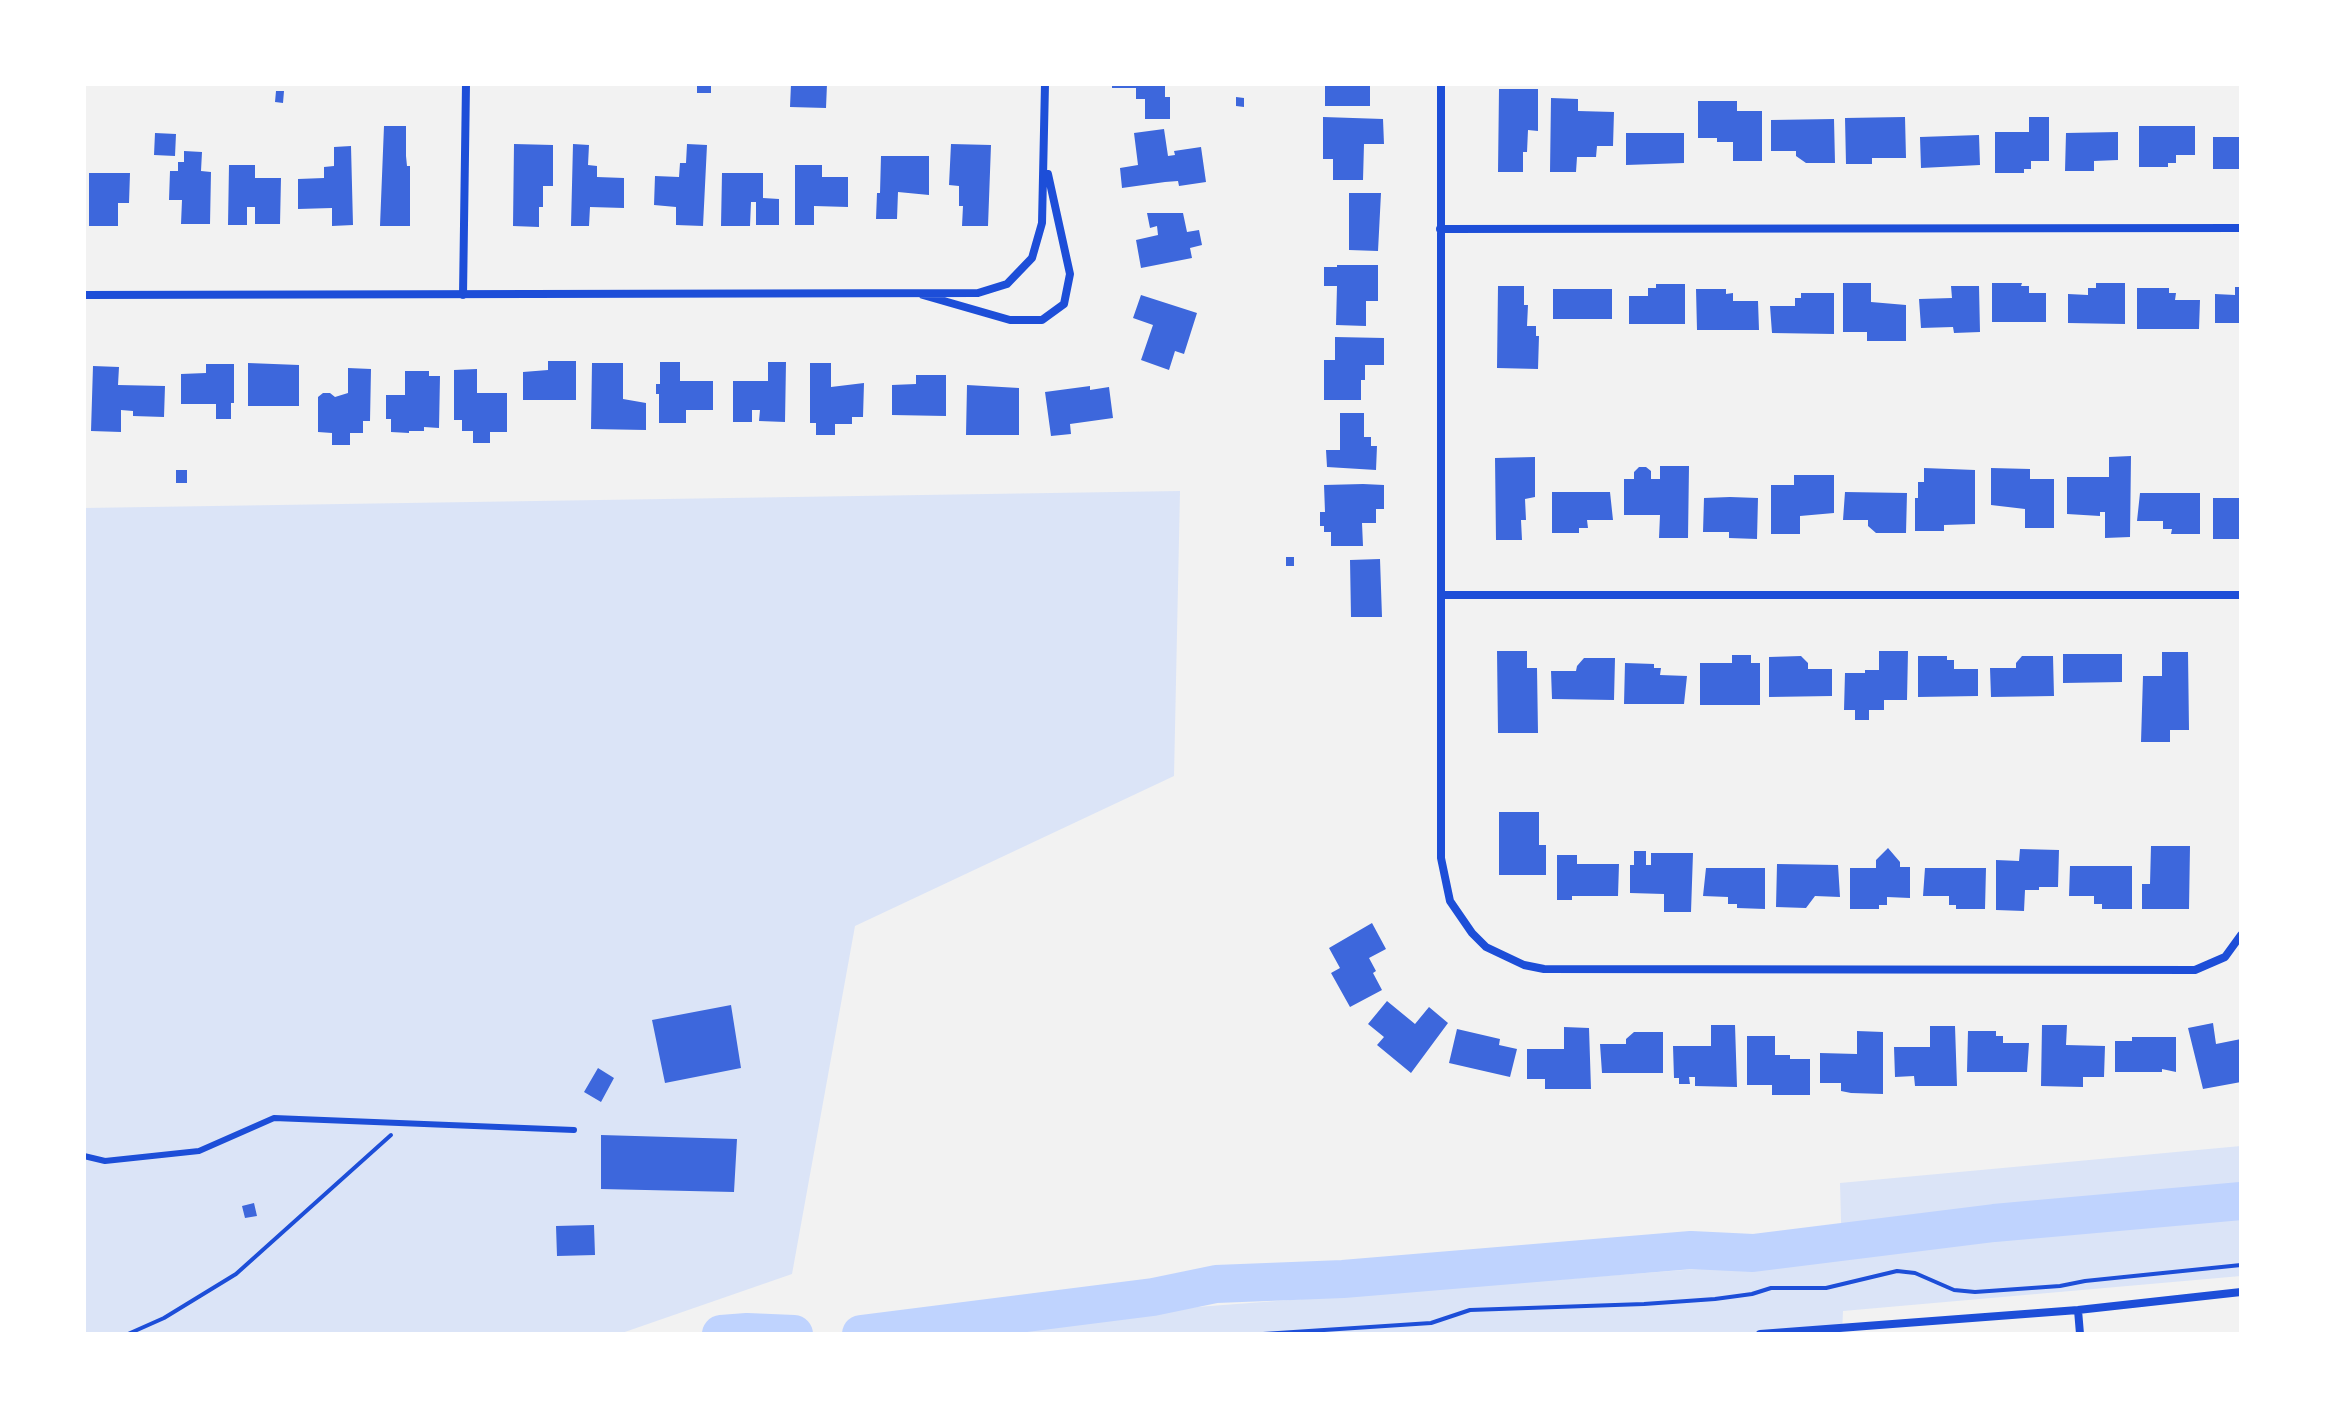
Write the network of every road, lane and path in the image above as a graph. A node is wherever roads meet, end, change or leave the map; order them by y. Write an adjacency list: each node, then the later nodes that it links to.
1 (466, 84): 9 (street)
2 (1045, 84): 4 (street)
3 (1441, 84): 6 (street)
4 (1045, 160): 7 (street); 7 (street)
5 (2241, 228): 6 (street)
6 (1440, 229): 10 (street)
7 (911, 292): 9 (street)
8 (84, 295): 9 (street)
9 (463, 295)
10 (1441, 595): 11 (street); 12 (street)
11 (2241, 595)
12 (2241, 935)
13 (405, 1123): 14 (lane); 15 (lane); 20 (path)
14 (574, 1130)
15 (84, 1156)
16 (2241, 1265): 21 (path)
17 (2241, 1292): 18 (street)
18 (2078, 1310): 19 (street); 23 (street)
19 (1865, 1329): 22 (street)
20 (128, 1334)
21 (1263, 1334)
22 (1760, 1334)
23 (2080, 1334)

